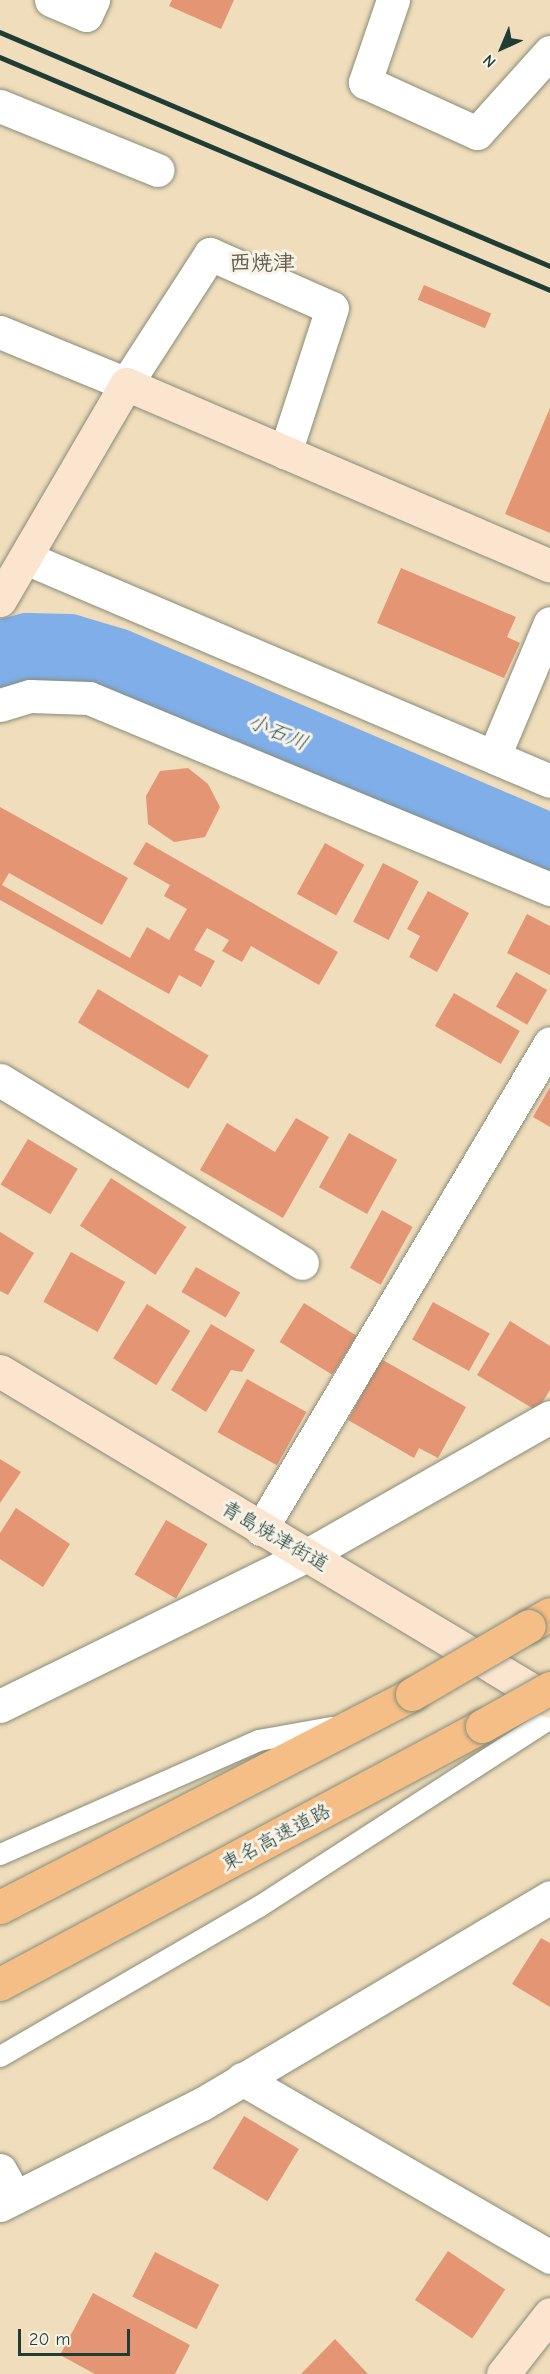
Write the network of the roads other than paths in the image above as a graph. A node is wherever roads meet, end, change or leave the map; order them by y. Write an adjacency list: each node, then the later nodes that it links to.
1 (51, 0): 2 (street)
2 (93, 0)
3 (393, 0): 4 (street)
4 (550, 52)
5 (0, 106): 6 (street)
6 (158, 170)
7 (0, 332): 8 (street)
8 (126, 384): 9 (street); 9 (street); 10 (street)
9 (285, 453): 11 (street)
10 (26, 558): 12 (street); 15 (street)
11 (550, 566)
12 (0, 600)
13 (550, 623): 15 (street)
14 (0, 705): 17 (street)
15 (494, 756): 16 (street)
16 (550, 781)
17 (550, 889)
18 (548, 1050): 23 (street)
19 (0, 1080): 20 (street)
20 (302, 1263)
21 (0, 1371): 23 (street, 青島焼津街道)
22 (550, 1417): 24 (street)
23 (261, 1529): 24 (street, 青島焼津街道)
24 (309, 1554): 27 (street, 青島焼津街道); 28 (street)
25 (540, 1620): 30 (highway, bridge)
26 (550, 1688): 34 (highway, 東名高速道路, bridge)
27 (550, 1701)
28 (0, 1706)
29 (550, 1718): 35 (lane)
30 (359, 1722): 31 (lane); 33 (highway)
31 (0, 1854)
32 (550, 1897): 36 (street)
33 (0, 1907)
34 (0, 1984)
35 (0, 2056)
36 (242, 2079): 37 (street); 38 (street)
37 (5, 2191)
38 (550, 2257)
39 (550, 2314): 40 (street)
40 (503, 2374)

